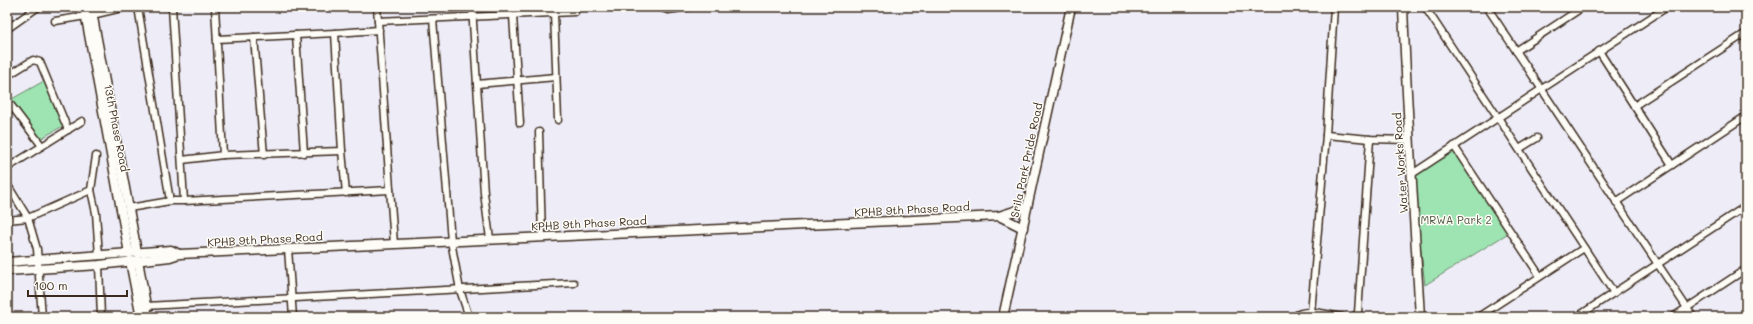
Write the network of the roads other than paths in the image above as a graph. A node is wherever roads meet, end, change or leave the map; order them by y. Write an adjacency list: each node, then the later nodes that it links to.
1 (38, 7): 27 (street)
2 (84, 7): 20 (street, 13th Phase Road)
3 (126, 7): 20 (street)
4 (138, 7): 71 (street)
5 (172, 7): 63 (street)
6 (215, 7): 33 (street)
7 (377, 7): 26 (street)
8 (472, 7): 23 (street)
9 (658, 7): 17 (street)
10 (688, 7): 17 (street)
11 (1071, 7): 75 (street, Srila Park Pride Road)
12 (1334, 7): 51 (street)
13 (1403, 7): 54 (street, Water Works Road)
14 (1425, 7): 45 (street)
15 (1583, 7): 35 (street)
16 (1667, 7): 36 (street)
17 (678, 8)
18 (1490, 8): 35 (street)
19 (574, 12): 21 (street)
20 (90, 13): 25 (street); 34 (street, 13th Phase Road)
21 (554, 13): 22 (street); 38 (street)
22 (513, 16): 23 (street); 39 (street)
23 (472, 17): 24 (street); 40 (street)
24 (433, 19): 26 (street); 83 (street)
25 (54, 21)
26 (378, 21): 28 (street)
27 (7, 29)
28 (379, 30): 29 (street); 69 (street)
29 (335, 33): 31 (street); 58 (street)
30 (1746, 33): 43 (street)
31 (296, 35): 32 (street); 59 (street)
32 (254, 37): 33 (street); 61 (street)
33 (217, 39): 60 (street)
34 (94, 41): 76 (street, 13th Phase Road); 88 (street, 13th Phase Road)
35 (1516, 51): 41 (street)
36 (1599, 51): 41 (street); 43 (street)
37 (7, 76): 49 (street)
38 (556, 77): 39 (street); 46 (street)
39 (516, 81): 40 (street); 48 (street)
40 (477, 84): 82 (street)
41 (1542, 89): 45 (street); 73 (street)
42 (7, 100): 55 (street)
43 (1634, 106): 64 (street)
44 (1746, 116): 64 (street)
45 (1498, 118): 56 (street); 57 (street)
46 (558, 120)
47 (82, 121): 49 (street)
48 (520, 124)
49 (68, 130): 55 (street)
50 (539, 132): 81 (street)
51 (1326, 135): 53 (street); 102 (street)
52 (1537, 138): 57 (street)
53 (1370, 139): 54 (street); 112 (street)
54 (1408, 140): 66 (street, Water Works Road)
55 (42, 146): 65 (street)
56 (1454, 146): 66 (street); 95 (street)
57 (1519, 149): 85 (street)
58 (342, 151): 59 (street); 70 (street)
59 (304, 153): 61 (street)
60 (223, 155): 61 (street); 63 (street)
61 (264, 155)
62 (96, 156): 68 (street)
63 (182, 160): 72 (street)
64 (1672, 165): 73 (street)
65 (7, 168)
66 (1412, 174): 113 (street, Water Works Road)
67 (7, 184): 78 (street)
68 (91, 190): 78 (street); 87 (street)
69 (390, 190): 70 (street); 84 (street)
70 (346, 193): 72 (street)
71 (170, 201): 72 (street); 76 (street)
72 (184, 201)
73 (1616, 202): 90 (street)
74 (1746, 206): 90 (street)
75 (1027, 207): 77 (street, KPHB 9th Phase Road); 80 (street, Srila Park Pride Road)
76 (129, 208): 88 (street, 13th Phase Road)
77 (999, 216): 80 (street, KPHB 9th Phase Road); 81 (street, KPHB 9th Phase Road)
78 (28, 218): 79 (street); 91 (street)
79 (7, 220)
80 (1023, 228): 109 (street, Srila Park Pride Road)
81 (542, 237): 82 (street, KPHB 9th Phase Road)
82 (490, 239): 83 (street, KPHB 9th Phase Road)
83 (451, 241): 84 (street, KPHB 9th Phase Road); 97 (street)
84 (394, 244): 86 (street, KPHB 9th Phase Road)
85 (1584, 248): 95 (street); 98 (street)
86 (288, 249): 88 (street, KPHB 9th Phase Road); 99 (street)
87 (99, 256): 88 (street, KPHB 9th Phase Road); 91 (street, KPHB 9th Phase Road)
88 (134, 257): 92 (street, KPHB 9th Phase Road); 100 (street); 105 (street)
89 (7, 262): 91 (street, KPHB 9th Phase Road)
90 (1658, 264): 98 (street); 101 (street)
91 (38, 265): 92 (street, KPHB 9th Phase Road); 94 (street, KPHB 9th Phase Road); 103 (street)
92 (98, 265): 104 (street)
93 (1746, 269): 101 (street)
94 (7, 271)
95 (1540, 276): 114 (street)
96 (574, 283): 97 (street)
97 (460, 290): 99 (street); 108 (street)
98 (1614, 293): 115 (street)
99 (291, 299): 100 (street); 107 (street)
100 (146, 306): 106 (street)
101 (1687, 308): 116 (street); 117 (street)
102 (1311, 313): 110 (street); 111 (street)
103 (42, 317)
104 (101, 317)
105 (141, 317)
106 (148, 317)
107 (293, 317)
108 (469, 317)
109 (1002, 317)
110 (1294, 317)
111 (1342, 317)
112 (1354, 317)
113 (1420, 317)
114 (1478, 317)
115 (1577, 317)
116 (1673, 317)
117 (1693, 317)

